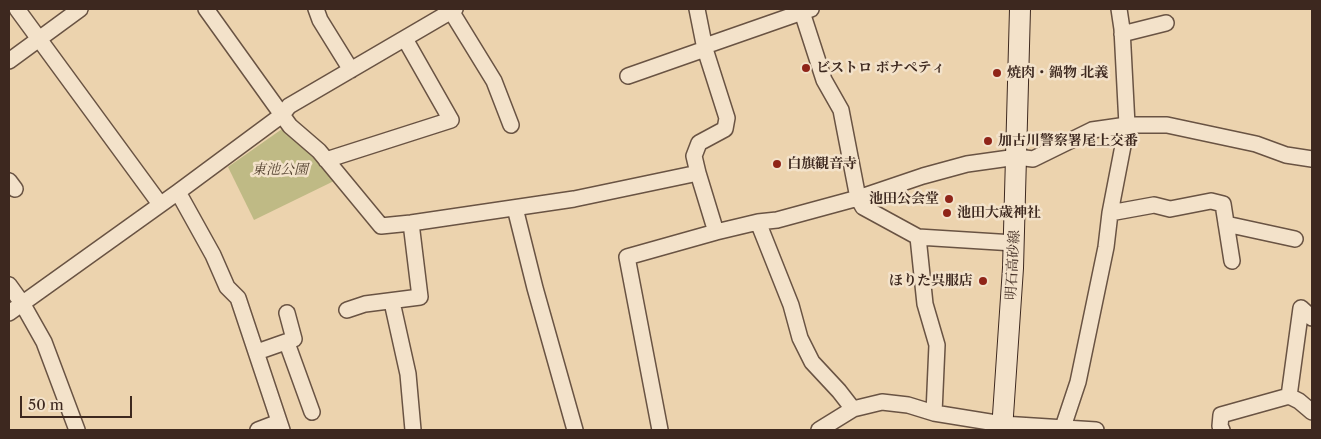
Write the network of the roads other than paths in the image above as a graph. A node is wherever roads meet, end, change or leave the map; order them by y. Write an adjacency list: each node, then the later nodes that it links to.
1 (17, 9): 12 (street)
2 (80, 9): 12 (street)
3 (206, 9): 18 (street)
4 (316, 9): 16 (street)
5 (697, 9): 14 (street)
6 (1020, 9): 21 (main road, 明石高砂線)
7 (1119, 9): 11 (street)
8 (804, 10): 14 (street); 26 (street)
9 (454, 14): 13 (street); 19 (street)
10 (1166, 23): 11 (street)
11 (1122, 34): 20 (street)
12 (39, 38): 15 (street); 27 (street)
13 (405, 39): 16 (street); 23 (street)
14 (705, 48): 17 (street); 24 (street)
15 (9, 61)
16 (351, 70): 18 (street)
17 (628, 76)
18 (282, 115): 23 (street); 25 (street)
19 (511, 125)
20 (1127, 125): 21 (street); 22 (street); 29 (street)
21 (1017, 157): 26 (street); 36 (main road, 明石高砂線)
22 (1312, 159)
23 (326, 160): 31 (street)
24 (698, 173): 28 (street); 33 (street)
25 (178, 192): 27 (street); 46 (street)
26 (858, 198): 30 (street); 34 (street)
27 (160, 204): 40 (street)
28 (515, 208): 31 (street); 57 (street)
29 (1110, 213): 32 (street); 60 (street)
30 (758, 222): 33 (street); 48 (street)
31 (411, 223): 39 (street)
32 (1226, 224): 35 (street); 37 (street)
33 (716, 232): 58 (street)
34 (918, 237): 36 (street); 51 (street)
35 (1295, 239)
36 (1014, 243): 53 (main road, 明石高砂線)
37 (1232, 261)
38 (9, 285): 40 (street)
39 (392, 302): 41 (street); 56 (street)
40 (22, 303): 42 (street); 54 (street)
41 (347, 310)
42 (9, 313)
43 (286, 313): 45 (street)
44 (1312, 318): 47 (street)
45 (287, 342): 46 (street); 49 (street)
46 (257, 352): 52 (street)
47 (1289, 396): 50 (street); 62 (street)
48 (853, 410): 51 (street); 59 (street)
49 (312, 412)
50 (1312, 412)
51 (934, 413): 53 (street)
52 (281, 426): 55 (street)
53 (1002, 427): 60 (street)
54 (77, 430)
55 (258, 430)
56 (413, 430)
57 (575, 430)
58 (660, 430)
59 (820, 430)
60 (1063, 430): 61 (street)
61 (1096, 430)
62 (1222, 430)

